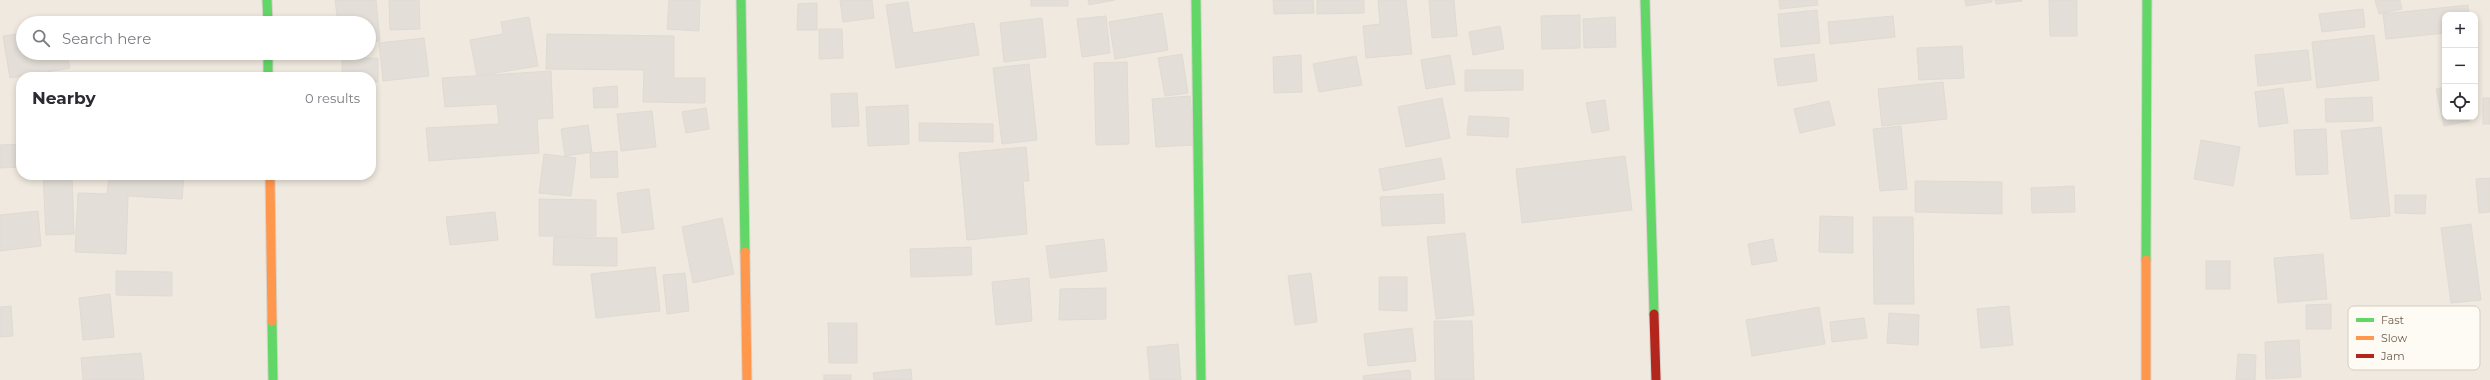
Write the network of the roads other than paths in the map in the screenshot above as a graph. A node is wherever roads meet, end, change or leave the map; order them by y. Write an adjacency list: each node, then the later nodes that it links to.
1 (267, 0): 6 (street)
2 (741, 0): 11 (street)
3 (1196, 0): 12 (street)
4 (1645, 0): 13 (street)
5 (2147, 0): 14 (street)
6 (268, 16)
7 (268, 60): 8 (street)
8 (268, 72)
9 (270, 180): 10 (street)
10 (274, 380)
11 (747, 380)
12 (1201, 380)
13 (1656, 380)
14 (2146, 380)

